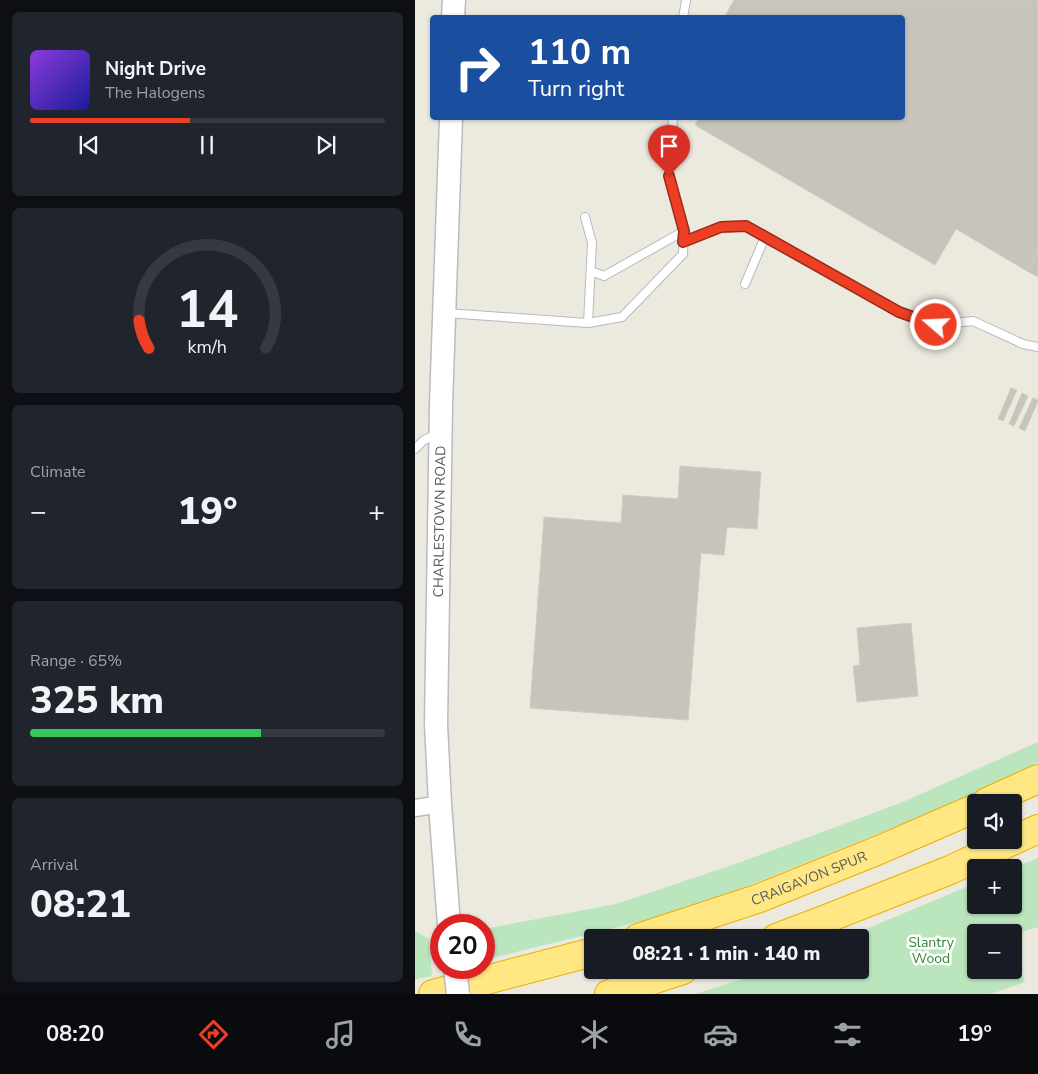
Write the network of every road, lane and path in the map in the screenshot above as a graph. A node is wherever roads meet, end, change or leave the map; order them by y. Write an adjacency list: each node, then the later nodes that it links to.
1 (454, 0): 3 (main road)
2 (686, 0): 4 (lane)
3 (453, 15)
4 (684, 15)
5 (451, 120): 13 (main road, CHARLESTOWN ROAD)
6 (673, 120): 8 (lane)
7 (585, 217): 11 (lane)
8 (684, 231): 10 (lane); 11 (lane)
9 (765, 237): 10 (lane); 12 (lane); 15 (lane)
10 (683, 242): 14 (lane)
11 (591, 271): 14 (lane)
12 (745, 284)
13 (444, 313): 14 (lane); 16 (main road, CHARLESTOWN ROAD)
14 (589, 324)
15 (1038, 347)
16 (440, 433): 17 (lane); 20 (main road, CHARLESTOWN ROAD)
17 (415, 449)
18 (1038, 779): 19 (highway)
19 (1005, 794)
20 (439, 804): 21 (street); 26 (main road, CHARLESTOWN ROAD)
21 (415, 808)
22 (967, 812): 27 (highway, CRAIGAVON SPUR)
23 (1038, 829): 24 (highway)
24 (1022, 836)
25 (994, 849): 28 (highway)
26 (447, 914)
27 (665, 929)
28 (800, 929)
29 (584, 954): 32 (highway)
30 (456, 979): 33 (main road, bridge)
31 (655, 979): 34 (highway)
32 (433, 994)
33 (458, 994)
34 (609, 994)

